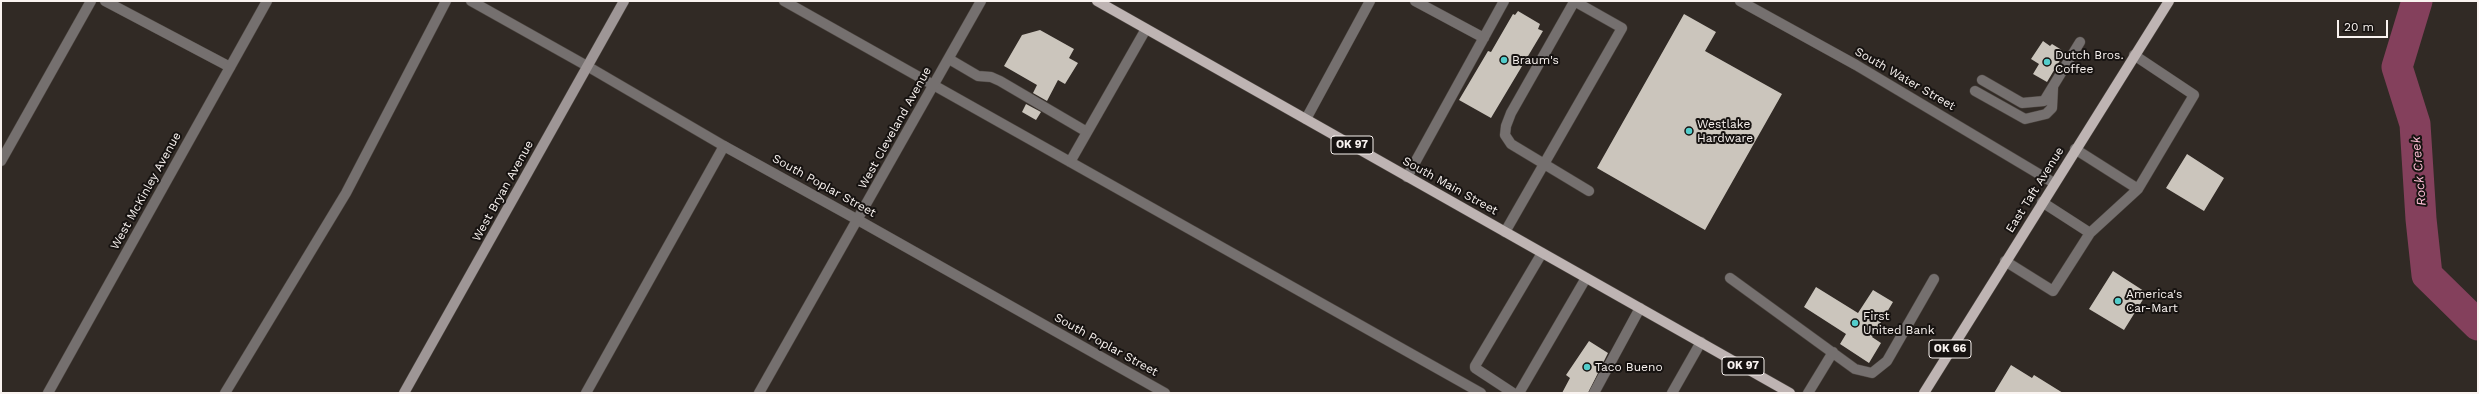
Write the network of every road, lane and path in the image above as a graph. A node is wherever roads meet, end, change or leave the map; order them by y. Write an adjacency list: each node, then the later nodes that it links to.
1 (91, 1): 31 (street)
2 (105, 1): 22 (street)
3 (267, 1): 22 (street, West McKinley Avenue)
4 (446, 1): 51 (street)
5 (471, 1): 21 (street, South Poplar Street)
6 (624, 1): 21 (street, West Bryan Avenue)
7 (784, 1): 24 (street)
8 (981, 1): 20 (street, West Cleveland Avenue)
9 (1097, 1): 16 (main road, South Main Street / OK 97)
10 (1370, 1): 27 (street)
11 (1415, 1): 17 (street)
12 (1504, 1): 17 (street)
13 (1574, 1): 33 (street); 33 (street)
14 (1740, 1): 35 (street, South Water Street)
15 (2169, 1): 19 (main road, East Taft Avenue / OK 66)
16 (1146, 29): 27 (main road, South Main Street / OK 97); 28 (street)
17 (1484, 38): 34 (street)
18 (2080, 42): 25 (street)
19 (2134, 55): 30 (main road, East Taft Avenue / OK 66); 36 (street)
20 (949, 59): 24 (street, West Cleveland Avenue); 28 (street)
21 (588, 66): 29 (street, South Poplar Street); 52 (street, West Bryan Avenue)
22 (230, 67): 50 (street, West McKinley Avenue)
23 (1982, 80): 25 (street)
24 (934, 84): 32 (street); 39 (street, West Cleveland Avenue)
25 (2053, 86): 26 (street)
26 (1975, 91)
27 (1306, 119): 34 (main road, South Main Street / OK 97)
28 (1087, 132): 32 (street)
29 (724, 146): 39 (street, South Poplar Street); 53 (street)
30 (2076, 149): 35 (main road, East Taft Avenue / OK 66); 36 (street)
31 (1, 162)
32 (1070, 162): 56 (street)
33 (1543, 164): 37 (street); 40 (street)
34 (1407, 177): 40 (main road, South Main Street / OK 97)
35 (2054, 182): 38 (main road, East Taft Avenue / OK 66)
36 (2138, 189): 41 (street)
37 (1589, 191)
38 (2042, 202): 41 (street); 43 (main road, East Taft Avenue / OK 66)
39 (858, 220): 54 (street, West Cleveland Avenue); 55 (street, South Poplar Street)
40 (1505, 232): 42 (main road, South Main Street / OK 97)
41 (2090, 233): 43 (street)
42 (1542, 253): 44 (main road, South Main Street / OK 97); 57 (street)
43 (2005, 261): 63 (main road, East Taft Avenue / OK 66)
44 (1586, 278): 47 (main road, South Main Street / OK 97); 58 (street)
45 (1730, 278): 49 (street)
46 (1934, 279): 49 (street)
47 (1640, 308): 48 (main road, South Main Street / OK 97); 59 (street)
48 (1701, 342): 60 (street); 61 (main road, South Main Street / OK 97)
49 (1833, 352): 62 (street)
50 (48, 393)
51 (225, 393)
52 (404, 393)
53 (586, 393)
54 (759, 393)
55 (1165, 393)
56 (1481, 393)
57 (1513, 393)
58 (1519, 393)
59 (1594, 393)
60 (1672, 393)
61 (1790, 393)
62 (1808, 393)
63 (1924, 393)

